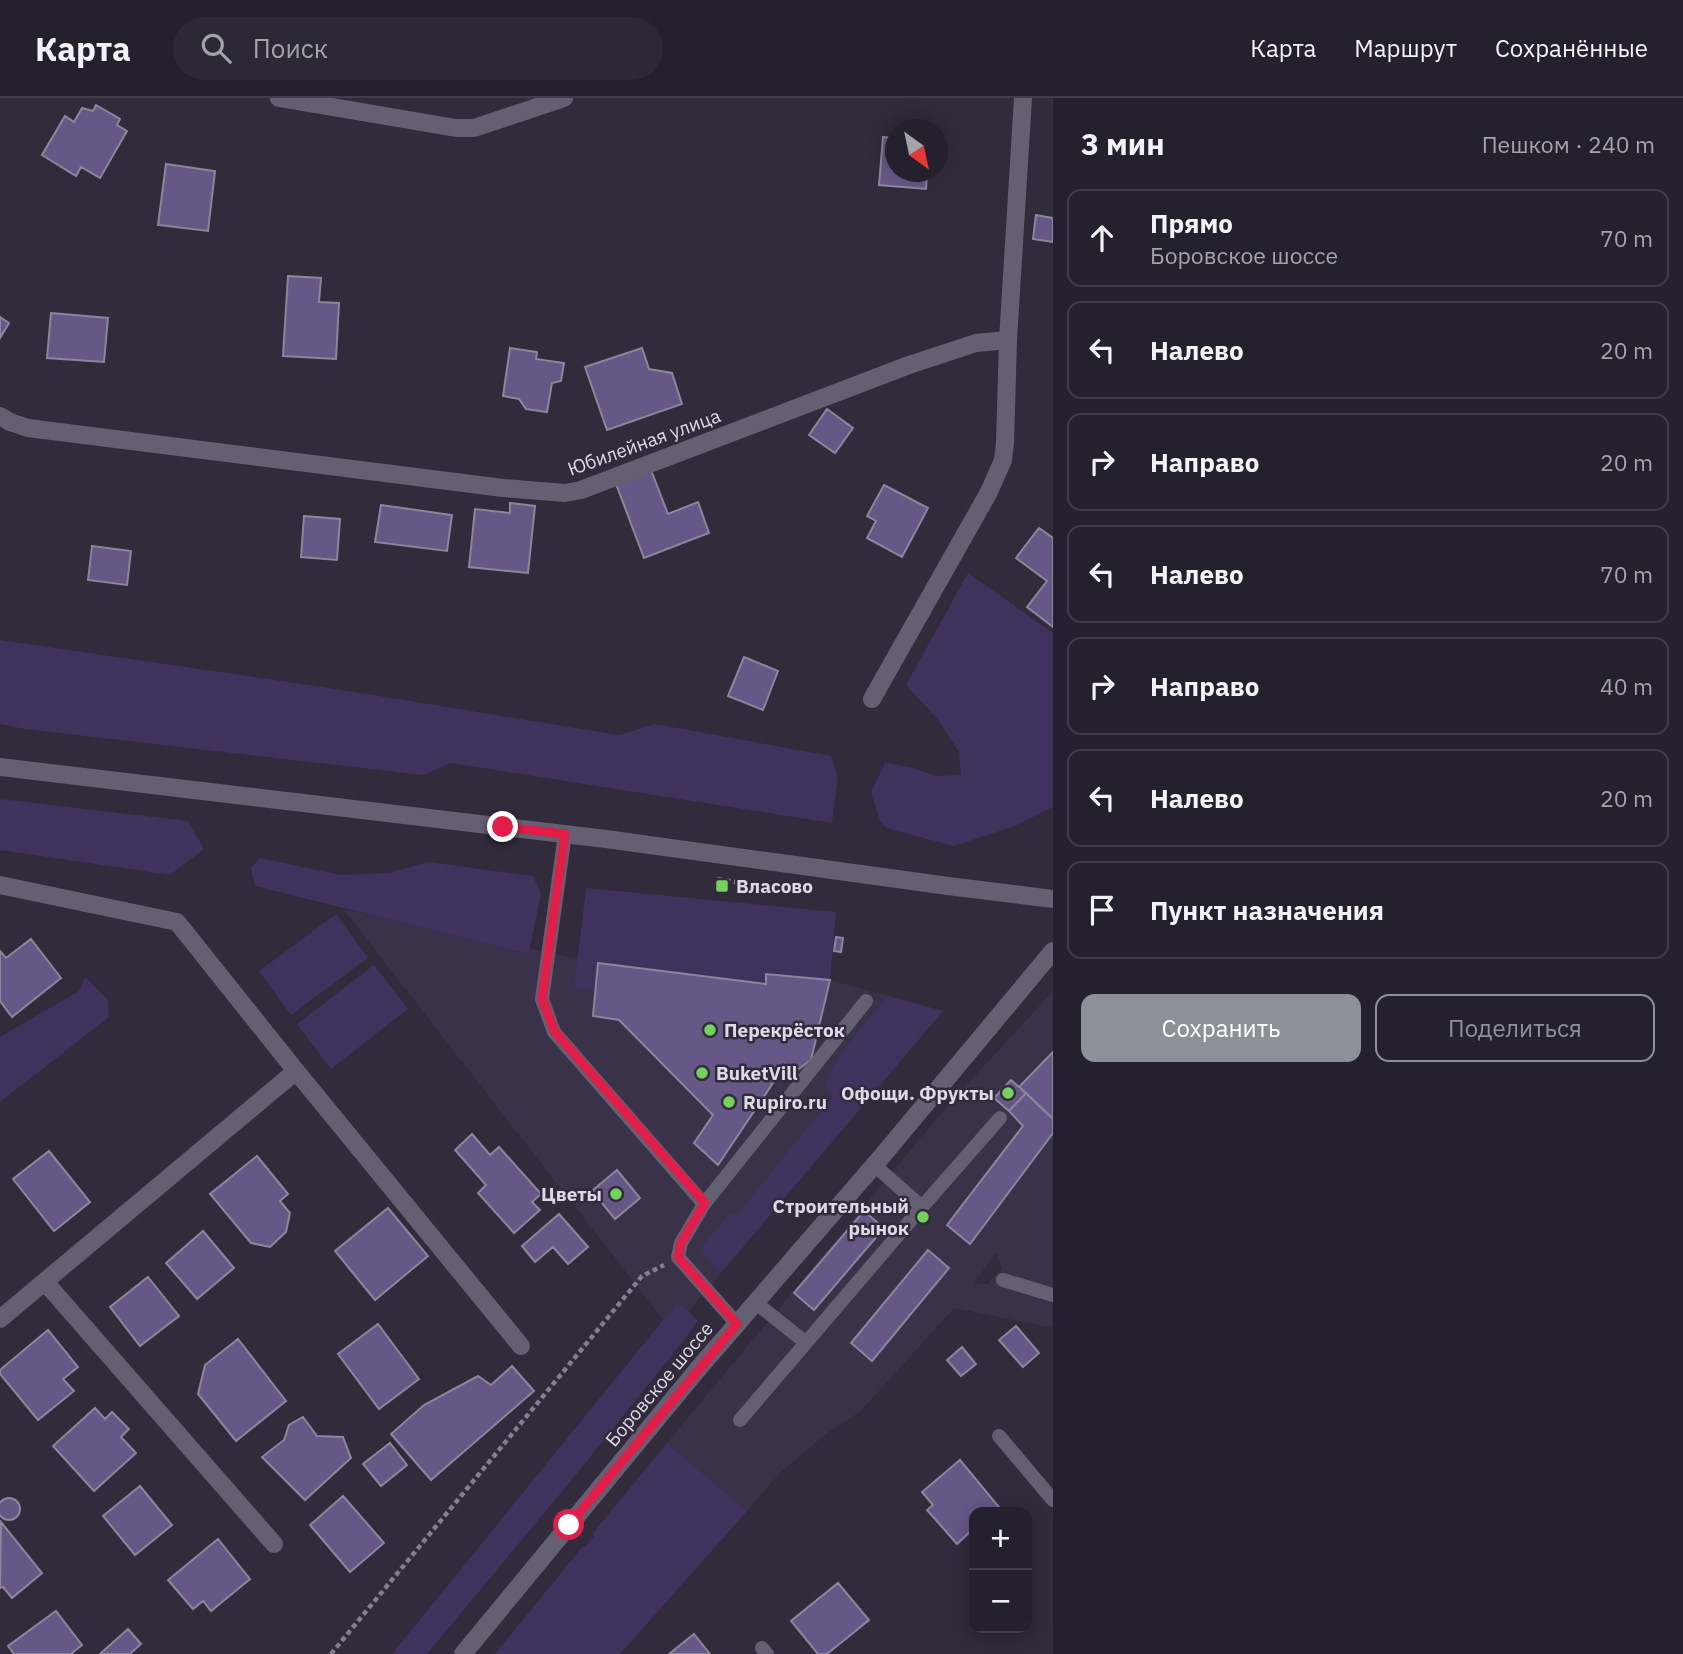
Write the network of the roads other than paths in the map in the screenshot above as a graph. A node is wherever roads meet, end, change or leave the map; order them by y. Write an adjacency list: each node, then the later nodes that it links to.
1 (279, 98): 2 (street)
2 (564, 98)
3 (1023, 98): 4 (street)
4 (1008, 340): 5 (street, Юбилейная улица); 6 (street)
5 (0, 416)
6 (872, 699)
7 (0, 768): 8 (street)
8 (565, 834): 10 (street); 16 (lane)
9 (0, 885): 13 (street)
10 (1053, 898)
11 (1053, 951): 15 (street, Боровское шоссе)
12 (866, 1001): 16 (lane)
13 (296, 1071): 19 (street); 25 (street)
14 (1000, 1118): 17 (lane)
15 (874, 1165): 17 (lane); 21 (street, Боровское шоссе)
16 (705, 1203): 23 (lane)
17 (922, 1207): 24 (lane)
18 (1003, 1280): 20 (lane)
19 (45, 1282): 22 (street); 29 (street)
20 (1053, 1295)
21 (755, 1302): 23 (street, Боровское шоссе); 24 (lane)
22 (0, 1319)
23 (737, 1324): 30 (street, Боровское шоссе)
24 (805, 1342): 26 (lane)
25 (521, 1346)
26 (740, 1420)
27 (999, 1436): 28 (lane)
28 (1053, 1500)
29 (274, 1544)
30 (463, 1654)

